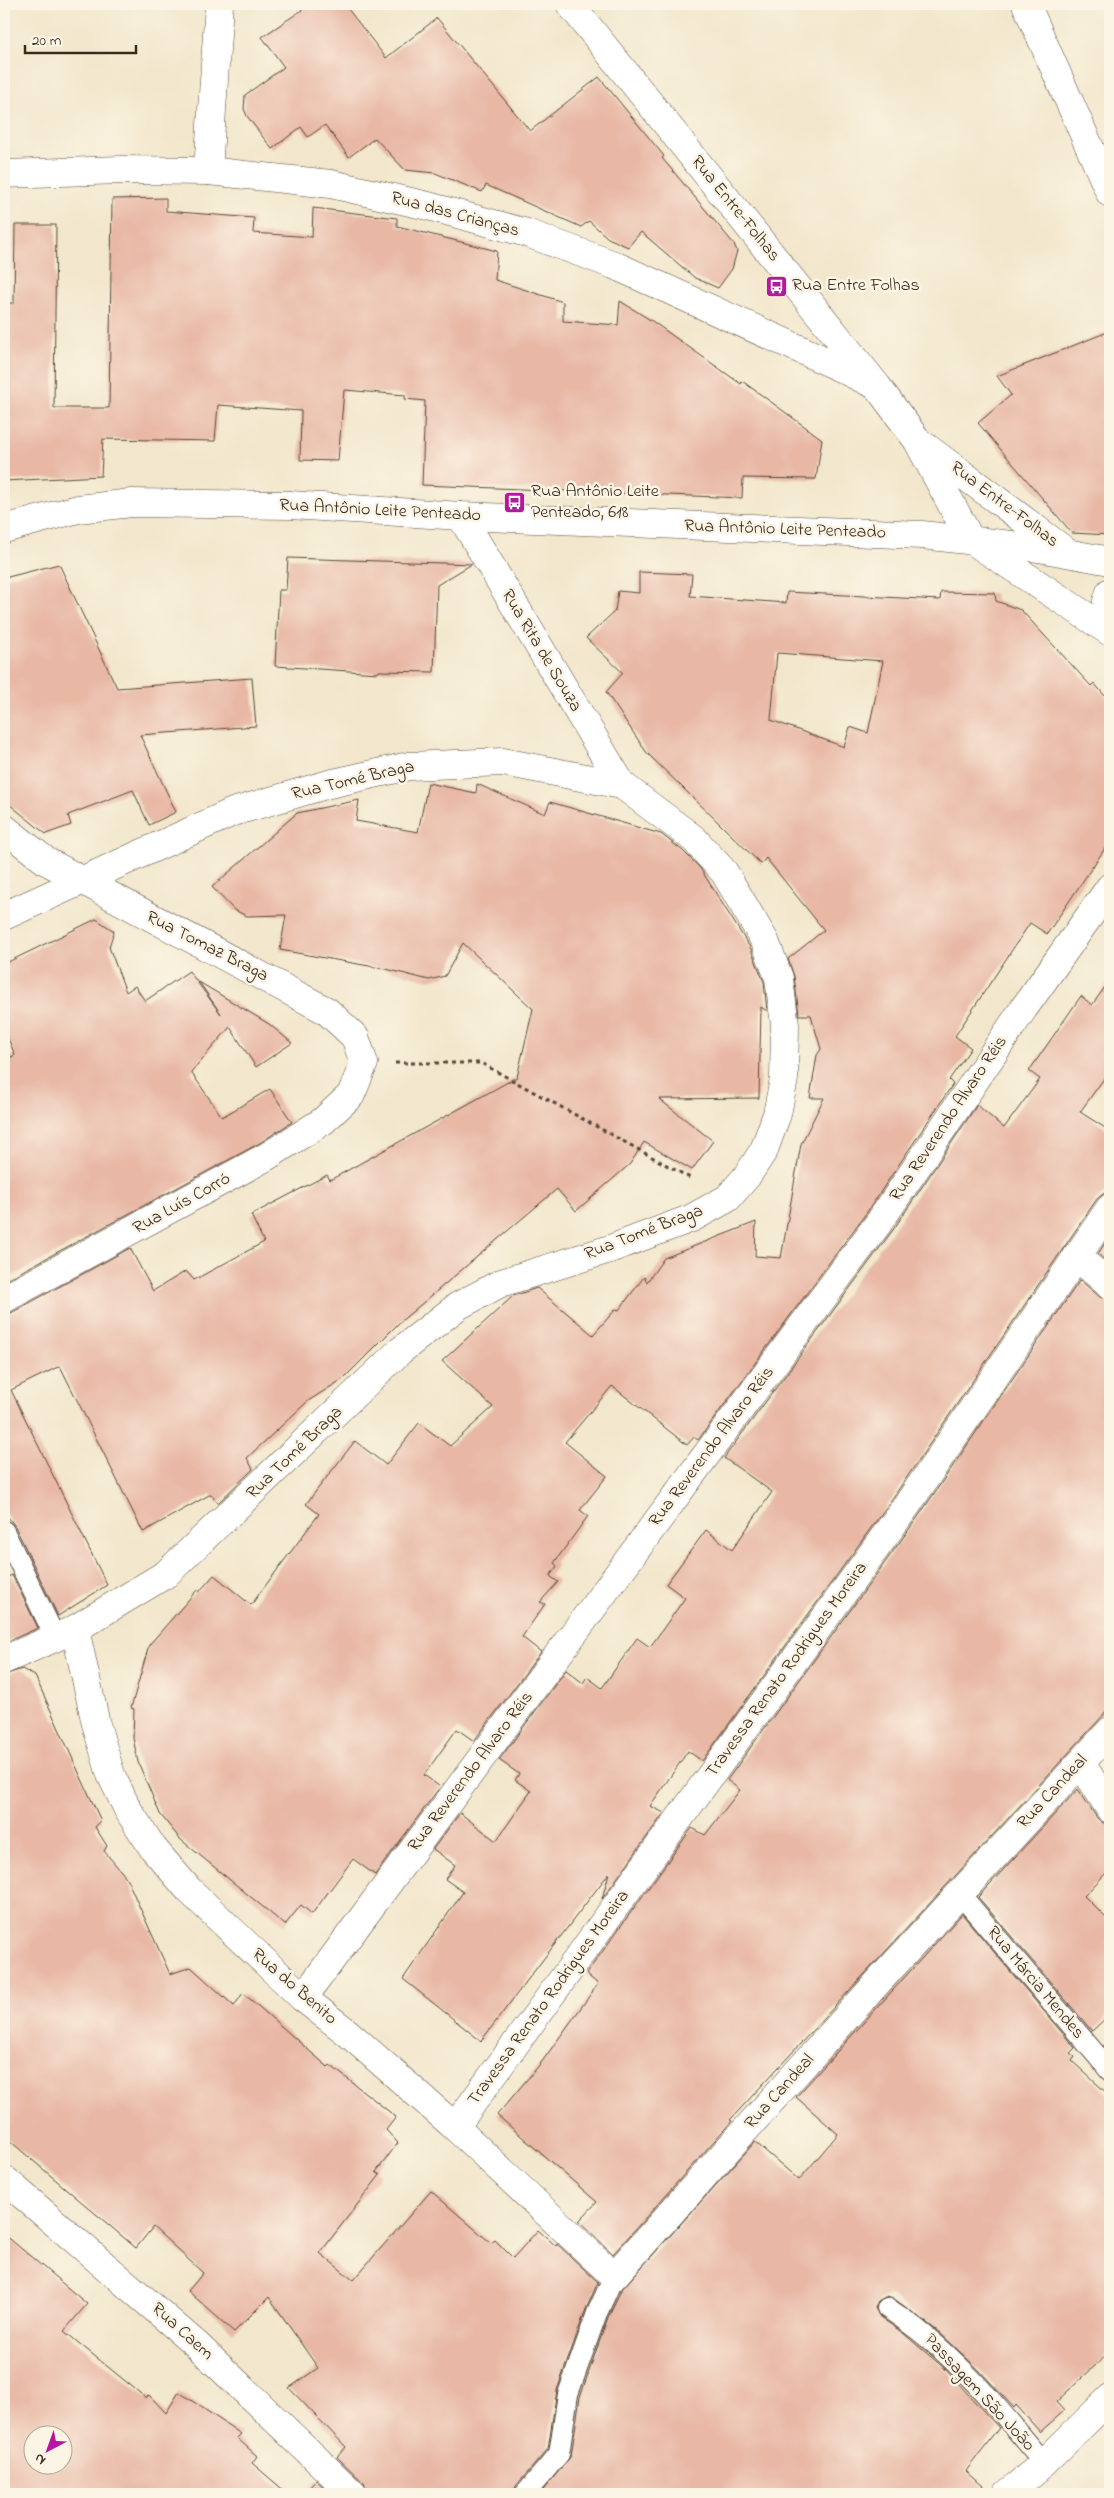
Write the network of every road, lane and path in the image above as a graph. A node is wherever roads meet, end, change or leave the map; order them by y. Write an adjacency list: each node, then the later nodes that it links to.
1 (219, 4): 4 (street)
2 (570, 4): 7 (street, Rua Entre-Folhas)
3 (1026, 4): 6 (street)
4 (208, 171): 5 (street, Rua das Crianças); 7 (street, Rua das Crianças)
5 (4, 174)
6 (1110, 193)
7 (876, 386): 8 (street, Rua Entre-Folhas)
8 (917, 440): 11 (street, Rua Entre-Folhas); 12 (street, Rua Entre-Folhas)
9 (462, 516): 10 (street, Rua Antônio Leite Penteado); 11 (street, Rua Antônio Leite Penteado); 17 (street, Rua Rita de Souza)
10 (4, 529)
11 (970, 539): 12 (street, Rua Antônio Leite Penteado); 16 (street)
12 (1067, 553): 13 (street, Rua Antônio Leite Penteado)
13 (1110, 561)
14 (1110, 592): 15 (street)
15 (1110, 620)
16 (1110, 632)
17 (622, 785): 19 (street, Rua Tomé Braga); 29 (street, Rua Tomé Braga)
18 (4, 828): 19 (street, Rua Tomaz Braga)
19 (80, 880): 21 (street, Rua Tomé Braga); 22 (street, Rua Tomaz Braga)
20 (1110, 887): 35 (street, Rua Reverendo Alvaro Réis)
21 (4, 916)
22 (364, 1063): 23 (path); 27 (street, Rua Luís Corró)
23 (698, 1183)
24 (1110, 1208): 25 (street, Travessa Renato Rodrigues Moreira)
25 (1076, 1256): 26 (street); 37 (street, Travessa Renato Rodrigues Moreira)
26 (1110, 1285)
27 (4, 1299)
28 (4, 1531): 29 (lane)
29 (65, 1633): 30 (street, Rua Tomé Braga); 35 (street, Rua do Benito)
30 (4, 1660)
31 (1110, 1732): 32 (street, Rua Candeal)
32 (1081, 1763): 33 (street); 34 (street, Rua Candeal)
33 (1110, 1809)
34 (960, 1894): 36 (lane, Rua Márcia Mendes); 39 (street, Rua Candeal)
35 (303, 1998): 37 (street, Rua do Benito)
36 (1110, 2071)
37 (455, 2128): 39 (street, Rua do Benito)
38 (4, 2178): 43 (street, Rua Caem)
39 (614, 2276): 44 (lane, Rua Candeal)
40 (887, 2308): 42 (lane, Passagem São João)
41 (1110, 2398): 42 (street)
42 (1044, 2463): 45 (street)
43 (353, 2494)
44 (525, 2494)
45 (1007, 2494)

